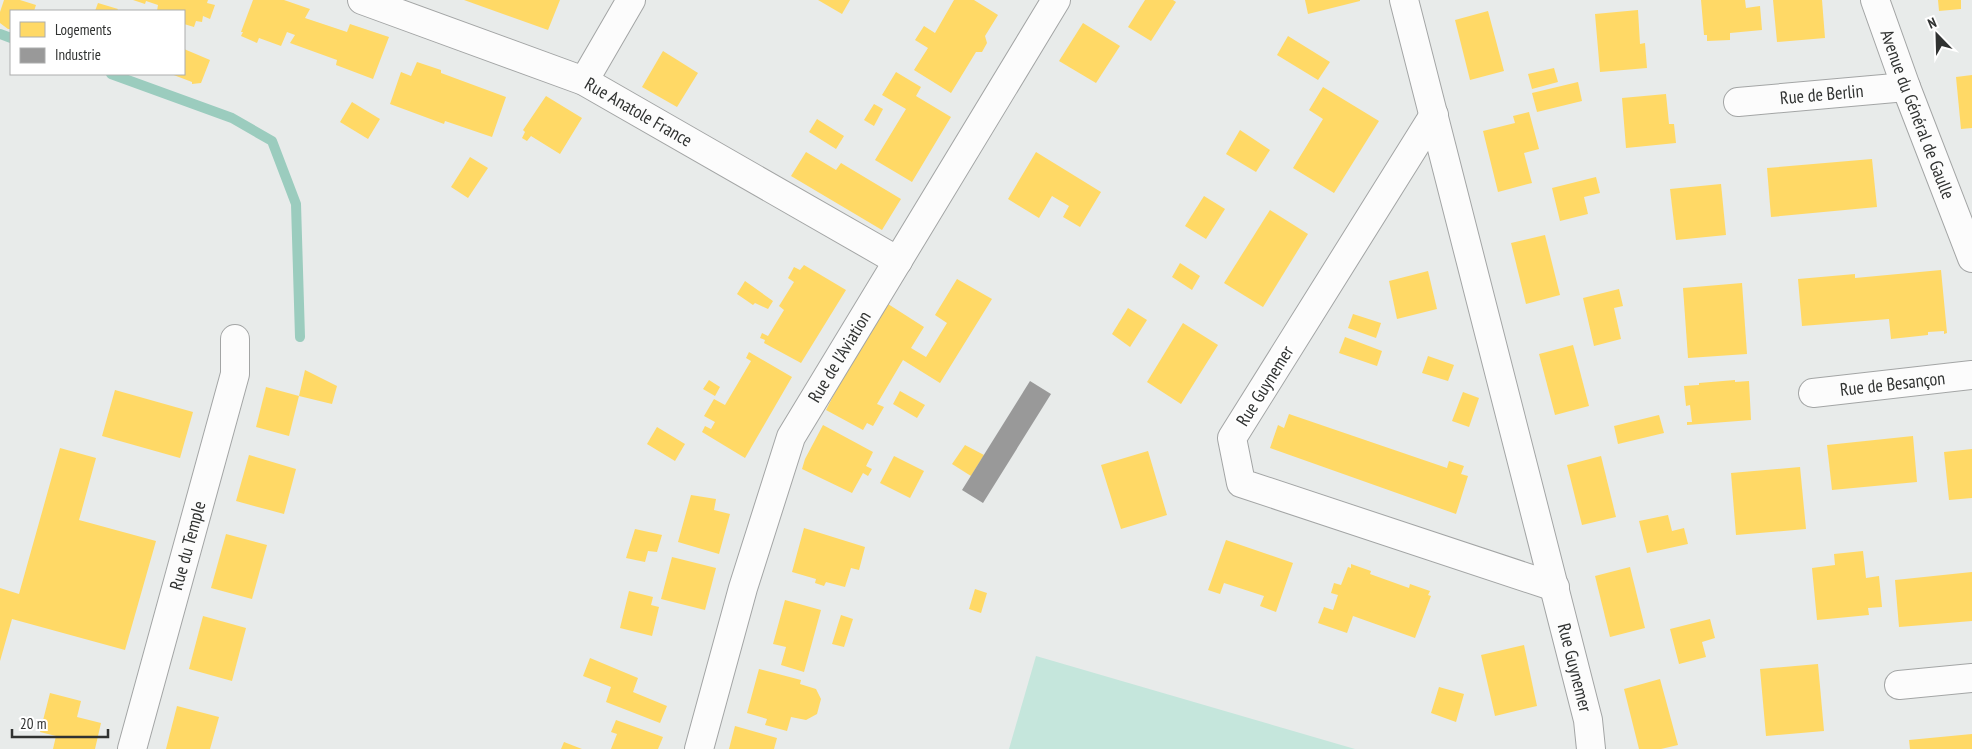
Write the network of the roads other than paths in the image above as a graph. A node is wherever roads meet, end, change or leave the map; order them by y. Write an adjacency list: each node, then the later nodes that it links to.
1 (362, 0): 6 (street, Rue Anatole France)
2 (631, 0): 6 (street)
3 (1056, 0): 12 (street, Rue de l'Aviation)
4 (1404, 0): 9 (street, Rue Guynemer)
5 (1875, 0): 7 (street, Avenue du Général de Gaulle)
6 (584, 81): 12 (street, Rue Anatole France)
7 (1906, 87): 8 (street, Rue de Berlin); 10 (street, Avenue du Général de Gaulle)
8 (1738, 102)
9 (1434, 115): 16 (street, Rue Guynemer); 16 (street, Rue Guynemer)
10 (1965, 219): 11 (street, Avenue du Général de Gaulle)
11 (1972, 258)
12 (898, 261): 20 (street, Rue de l'Aviation)
13 (235, 339): 19 (street, Rue du Temple)
14 (1972, 375): 15 (street, Rue de Besançon)
15 (1813, 393)
16 (1555, 587): 21 (street, Rue Guynemer)
17 (1972, 678): 18 (street)
18 (1899, 685)
19 (132, 749)
20 (699, 749)
21 (1591, 749)

